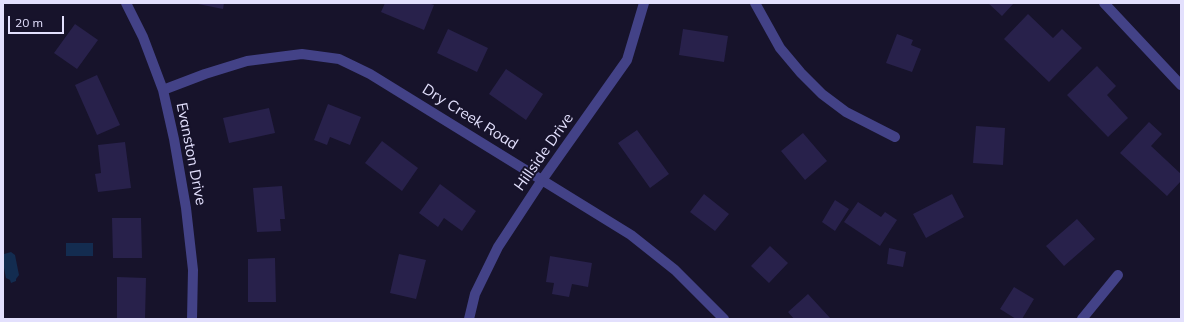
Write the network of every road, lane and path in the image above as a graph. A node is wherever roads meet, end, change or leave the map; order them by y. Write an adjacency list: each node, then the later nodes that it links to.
1 (126, 3): 6 (street, Evanston Drive)
2 (644, 3): 8 (street, Hillside Drive)
3 (755, 3): 7 (street)
4 (1104, 3): 5 (street)
5 (1181, 85)
6 (163, 90): 8 (street, Dry Creek Road); 10 (street, Evanston Drive)
7 (895, 137)
8 (542, 180): 11 (street, Hillside Drive); 12 (street, Dry Creek Road)
9 (1118, 275): 13 (street)
10 (192, 319)
11 (469, 319)
12 (724, 319)
13 (1082, 319)

